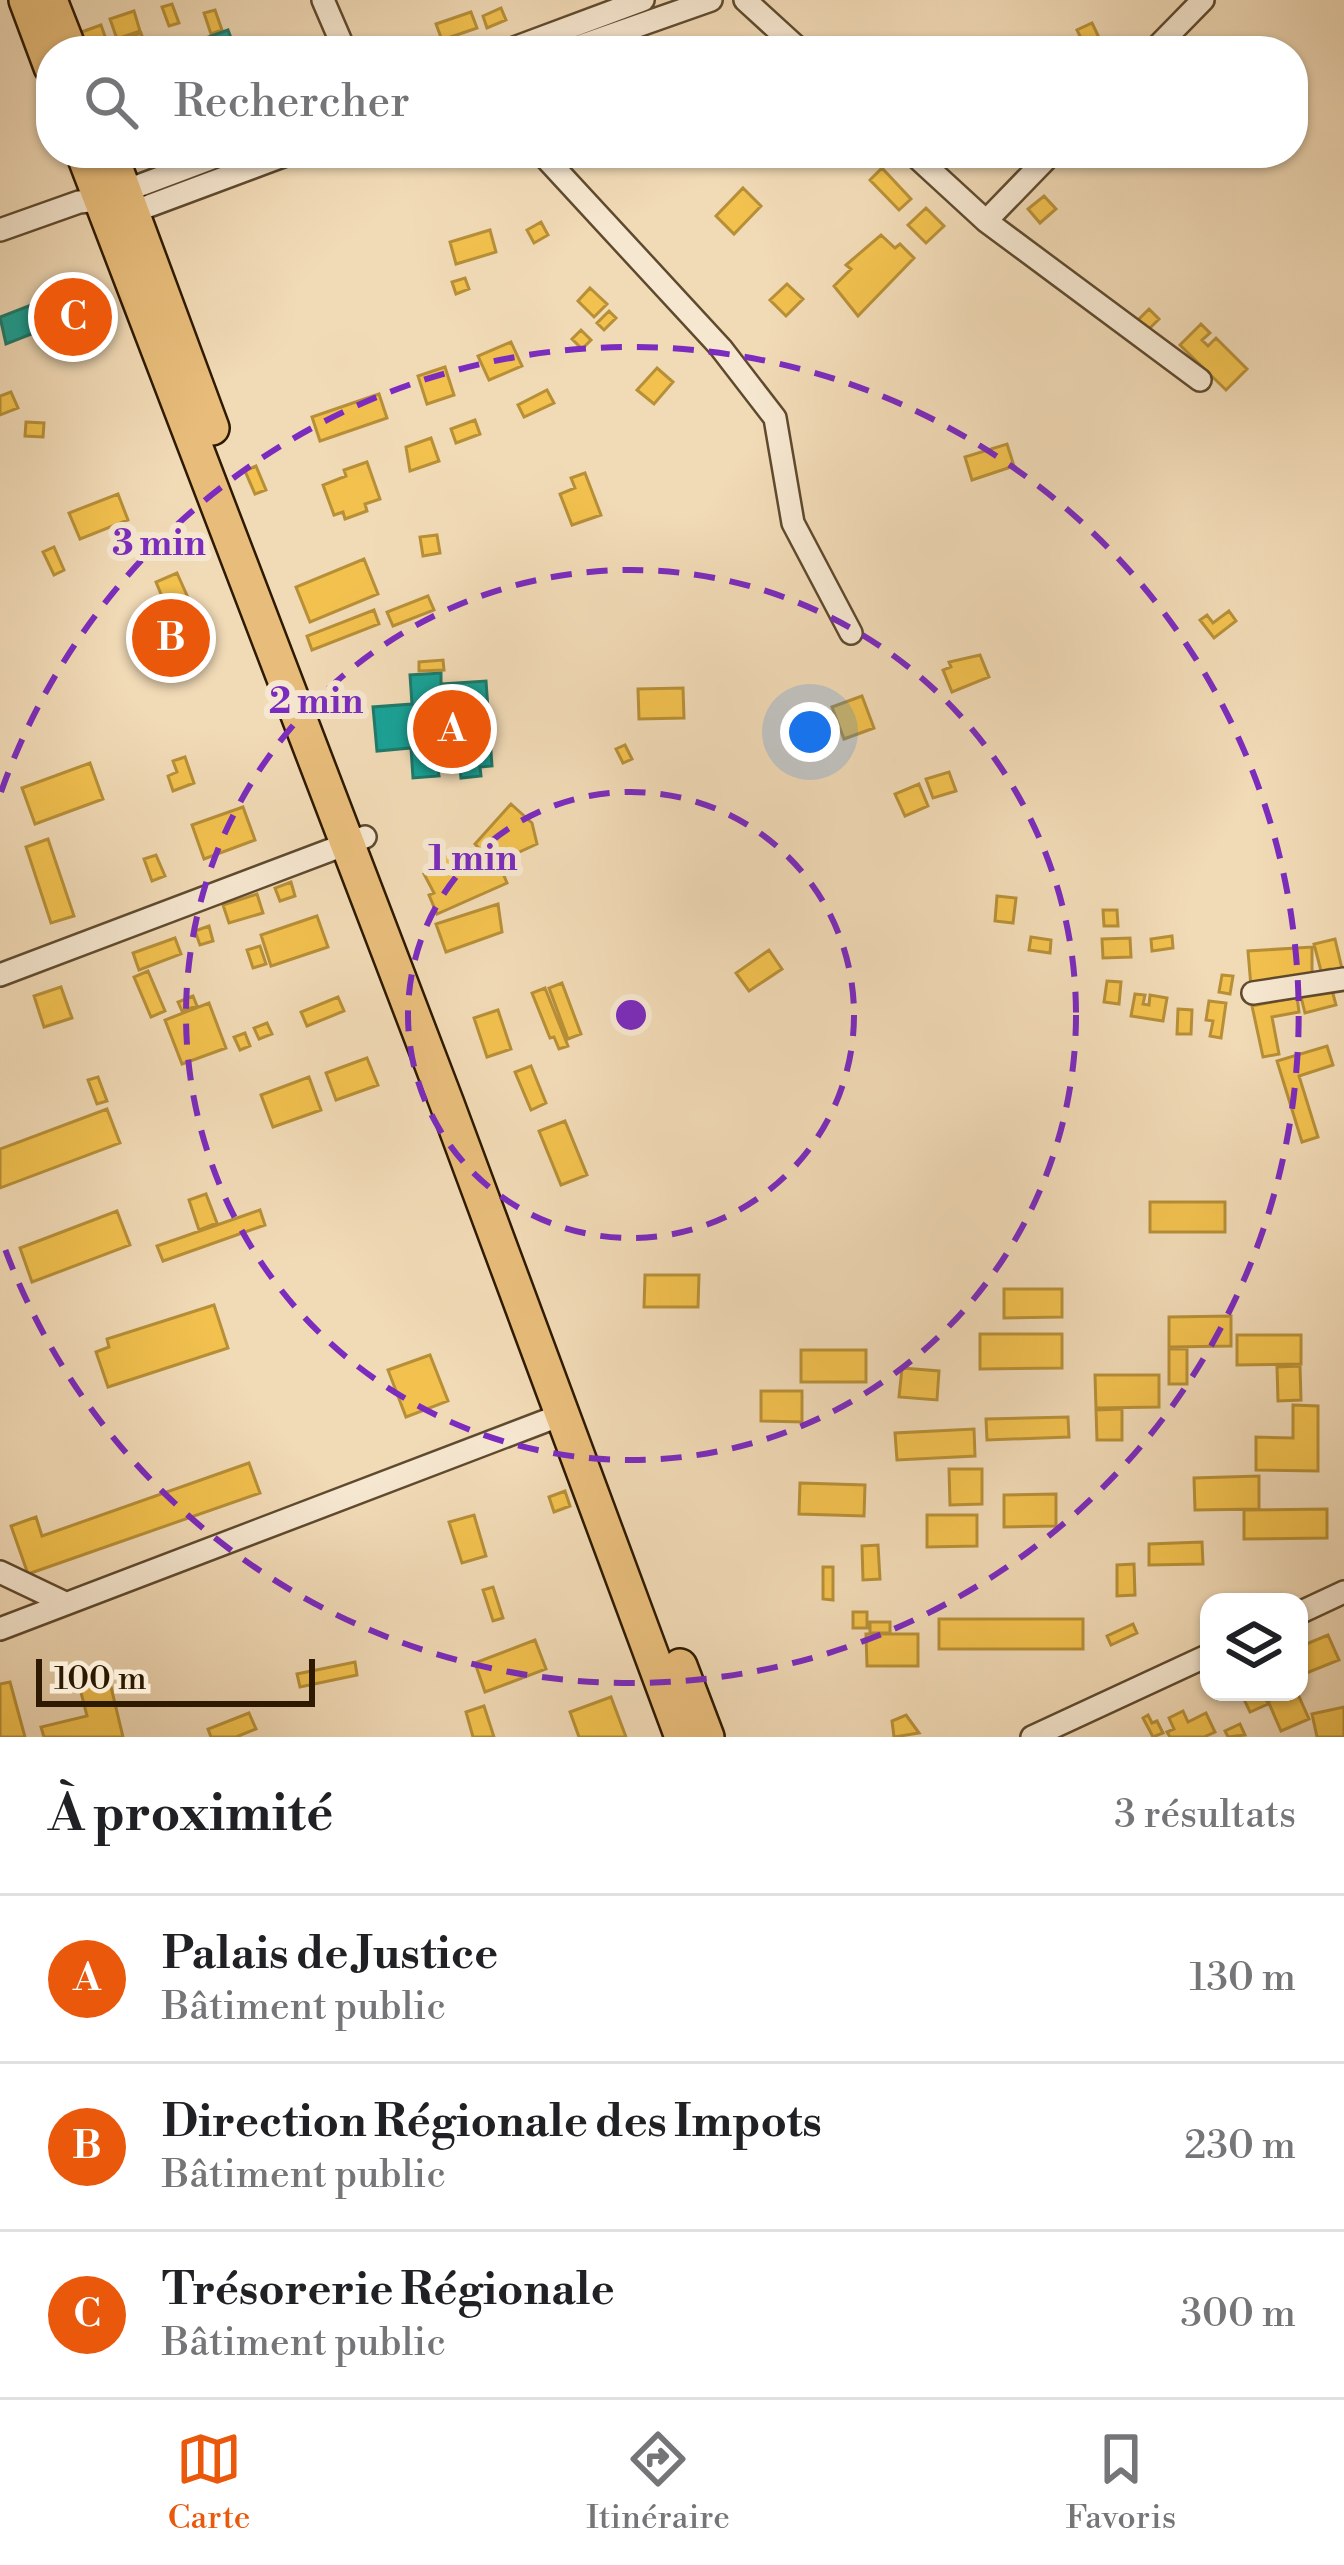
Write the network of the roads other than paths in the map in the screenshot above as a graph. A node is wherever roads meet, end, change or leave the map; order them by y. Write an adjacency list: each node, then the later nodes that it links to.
1 (26, 0): 8 (highway)
2 (50, 0): 9 (highway)
3 (323, 0): 10 (street)
4 (643, 0): 11 (street)
5 (711, 0): 12 (street)
6 (746, 0): 13 (street)
7 (1204, 0): 14 (street)
8 (39, 36)
9 (64, 36)
10 (339, 36)
11 (546, 36)
12 (609, 36)
13 (785, 36)
14 (1168, 36)
15 (90, 168): 22 (highway)
16 (110, 168): 22 (highway)
17 (192, 168): 22 (street)
18 (238, 168): 22 (street)
19 (556, 168): 26 (street)
20 (929, 168): 23 (street)
21 (1037, 168): 23 (street)
22 (109, 205): 24 (street); 27 (highway)
23 (986, 220): 25 (street)
24 (0, 230)
25 (1200, 380)
26 (851, 633)
27 (356, 841): 28 (street); 31 (highway)
28 (0, 975)
29 (1344, 980): 30 (street)
30 (1253, 993)
31 (456, 1100): 32 (highway); 40 (highway)
32 (561, 1415): 35 (street); 39 (highway)
33 (0, 1572): 35 (street)
34 (1344, 1592): 36 (street)
35 (64, 1603): 37 (street)
36 (1308, 1609)
37 (0, 1629)
38 (1200, 1659): 41 (street)
39 (682, 1737)
40 (707, 1737)
41 (1032, 1737)

